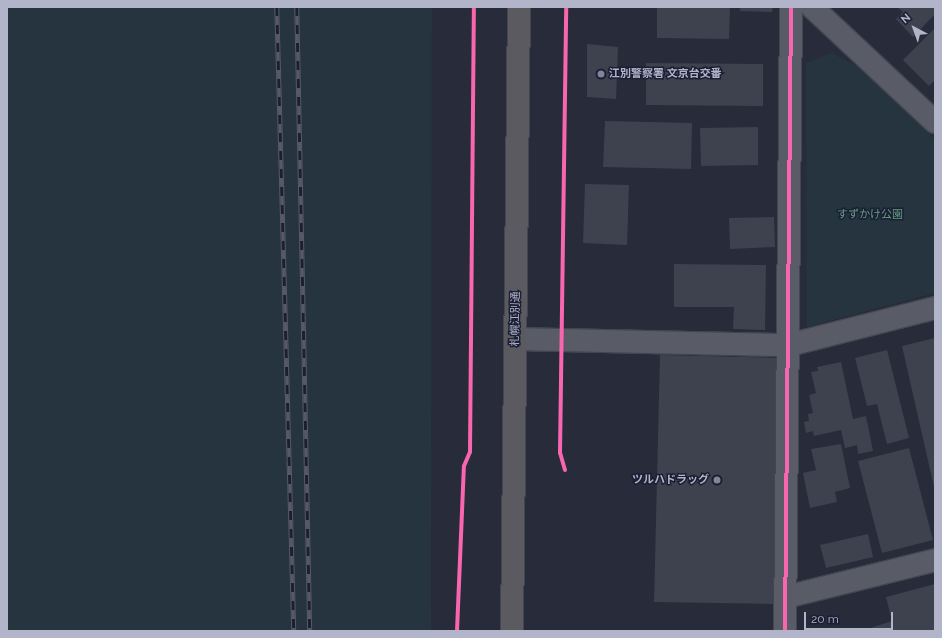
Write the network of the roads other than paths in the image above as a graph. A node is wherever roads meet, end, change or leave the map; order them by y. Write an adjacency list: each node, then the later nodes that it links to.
1 (519, 7): 6 (highway, 札幌江別通)
2 (791, 7): 7 (street)
3 (812, 7): 4 (street)
4 (935, 122)
5 (935, 308): 7 (street)
6 (516, 339): 7 (street); 10 (highway, 札幌江別通)
7 (789, 345): 9 (street)
8 (935, 560): 9 (street)
9 (786, 597): 11 (street)
10 (512, 631)
11 (785, 631)

